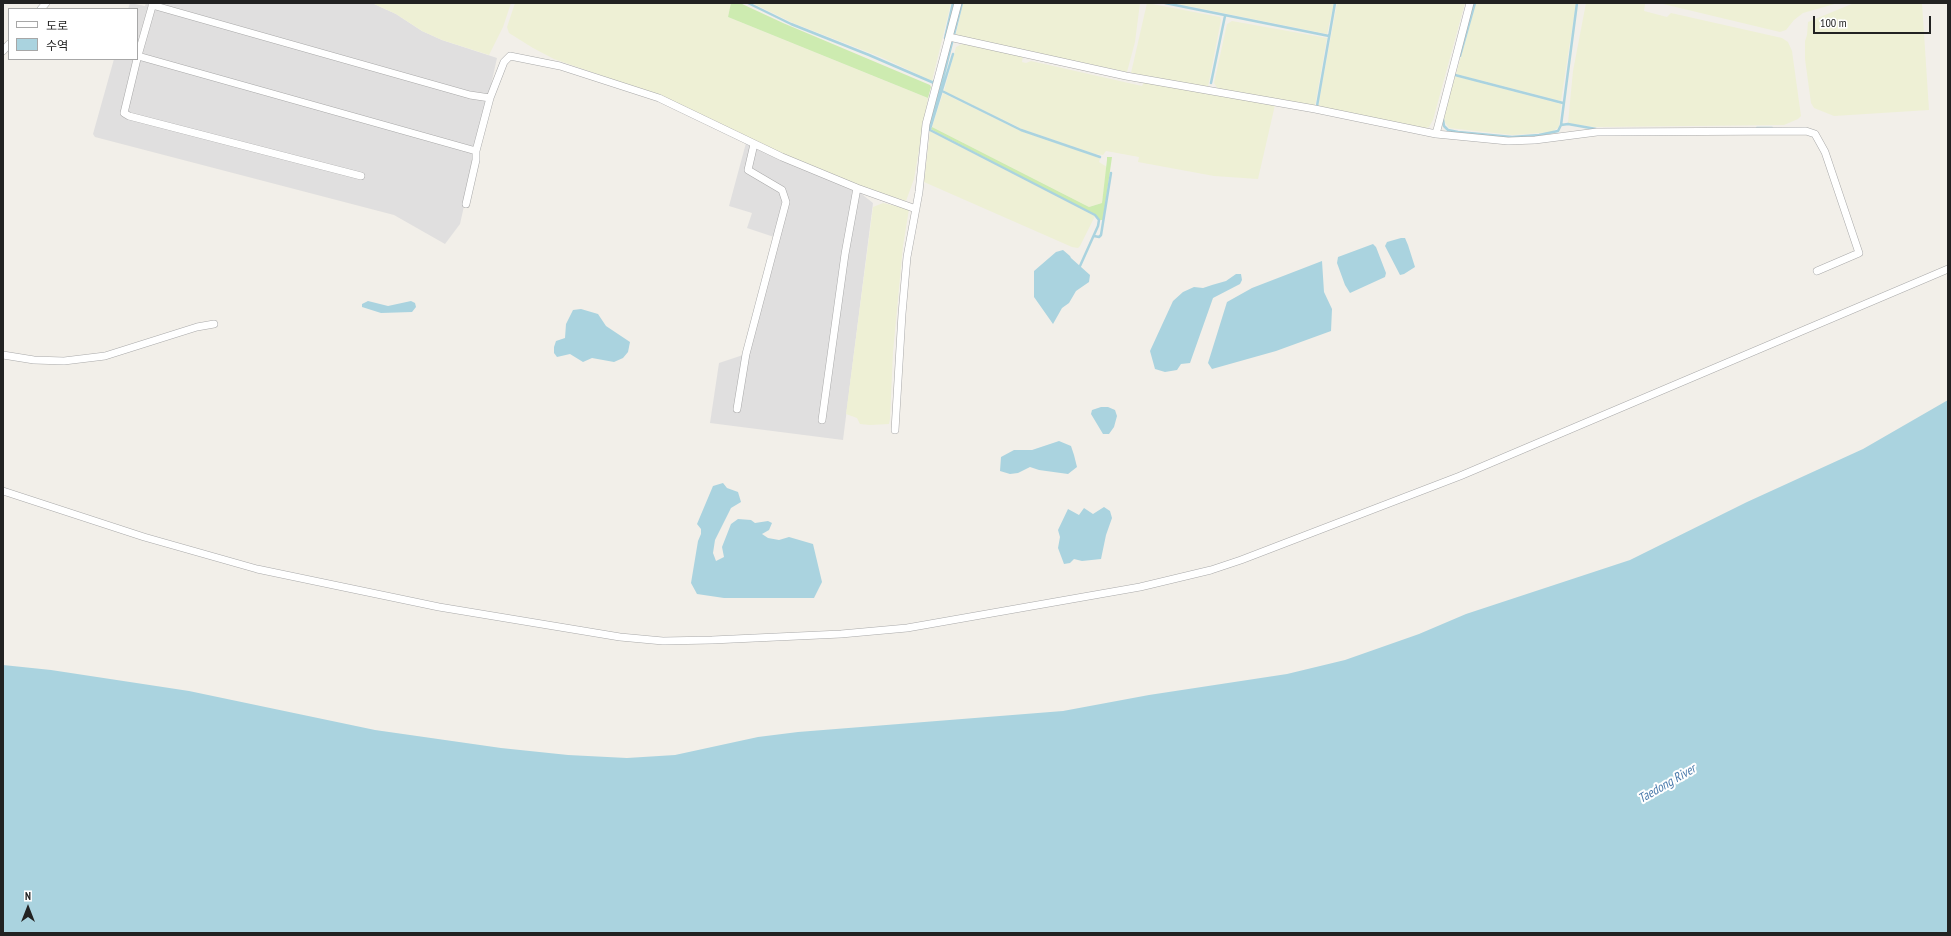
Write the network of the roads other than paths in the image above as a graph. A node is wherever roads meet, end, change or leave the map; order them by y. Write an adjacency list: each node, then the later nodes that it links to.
1 (958, 3): 4 (street)
2 (1470, 3): 9 (street)
3 (153, 4): 5 (street); 8 (street)
4 (949, 37): 9 (street); 15 (street)
5 (138, 55)
6 (138, 58): 11 (street)
7 (137, 60): 12 (street)
8 (490, 98): 10 (street); 11 (street)
9 (1436, 134): 17 (street)
10 (754, 144): 13 (street); 20 (street)
11 (476, 151): 14 (street)
12 (361, 176)
13 (857, 188): 15 (street); 21 (street)
14 (466, 204)
15 (916, 209): 22 (street)
16 (1948, 269): 23 (street)
17 (1817, 271)
18 (214, 324): 19 (street)
19 (3, 355)
20 (737, 409)
21 (822, 420)
22 (895, 430)
23 (3, 491)

